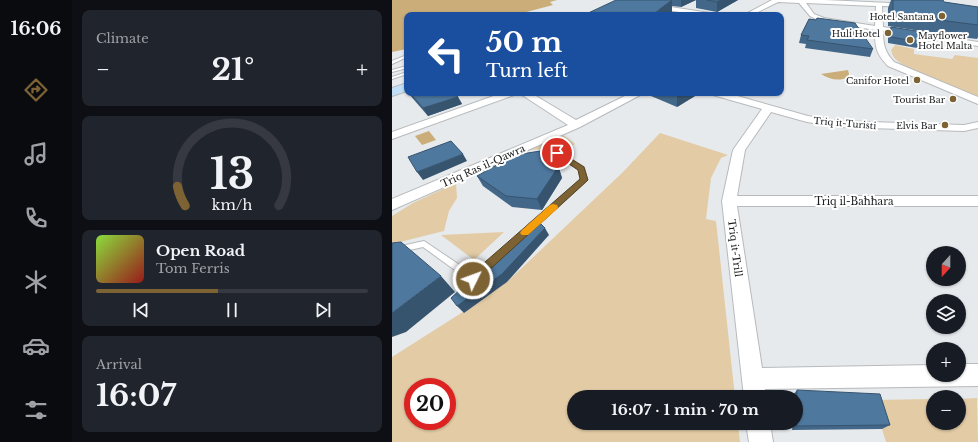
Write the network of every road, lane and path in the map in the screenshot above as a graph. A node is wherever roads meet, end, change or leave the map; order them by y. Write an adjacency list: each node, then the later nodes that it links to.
1 (776, 0): 3 (street); 10 (street)
2 (852, 1): 3 (street); 5 (street)
3 (801, 2): 11 (street)
4 (914, 3): 5 (street)
5 (879, 4): 11 (street)
6 (640, 5): 8 (street)
7 (693, 5): 8 (street)
8 (682, 11): 9 (street)
9 (689, 12)
10 (754, 12)
11 (880, 28): 12 (street); 25 (street)
12 (978, 44)
13 (404, 57): 14 (lane)
14 (392, 63)
15 (404, 68): 16 (lane)
16 (392, 71)
17 (404, 74): 18 (lane)
18 (392, 78)
19 (404, 88): 20 (street)
20 (392, 92)
21 (503, 96): 29 (street)
22 (529, 96): 27 (street)
23 (633, 96): 27 (street, Triq Ras il-Qawra)
24 (726, 96): 26 (street, Triq it-Turisti)
25 (978, 101)
26 (768, 109): 28 (street, Triq it-Turisti); 31 (street, Triq it-Trill)
27 (576, 125): 33 (street, Triq Ras il-Qawra)
28 (978, 125)
29 (392, 136)
30 (541, 154): 34 (lane)
31 (729, 201): 32 (street, Triq il-Baħħara); 40 (street, Triq it-Trill)
32 (978, 201)
33 (392, 206)
34 (526, 232)
35 (392, 251): 36 (lane)
36 (484, 269)
37 (966, 375): 38 (street)
38 (978, 375)
39 (926, 377): 40 (street)
40 (753, 388)
41 (759, 430): 42 (street)
42 (761, 442)

